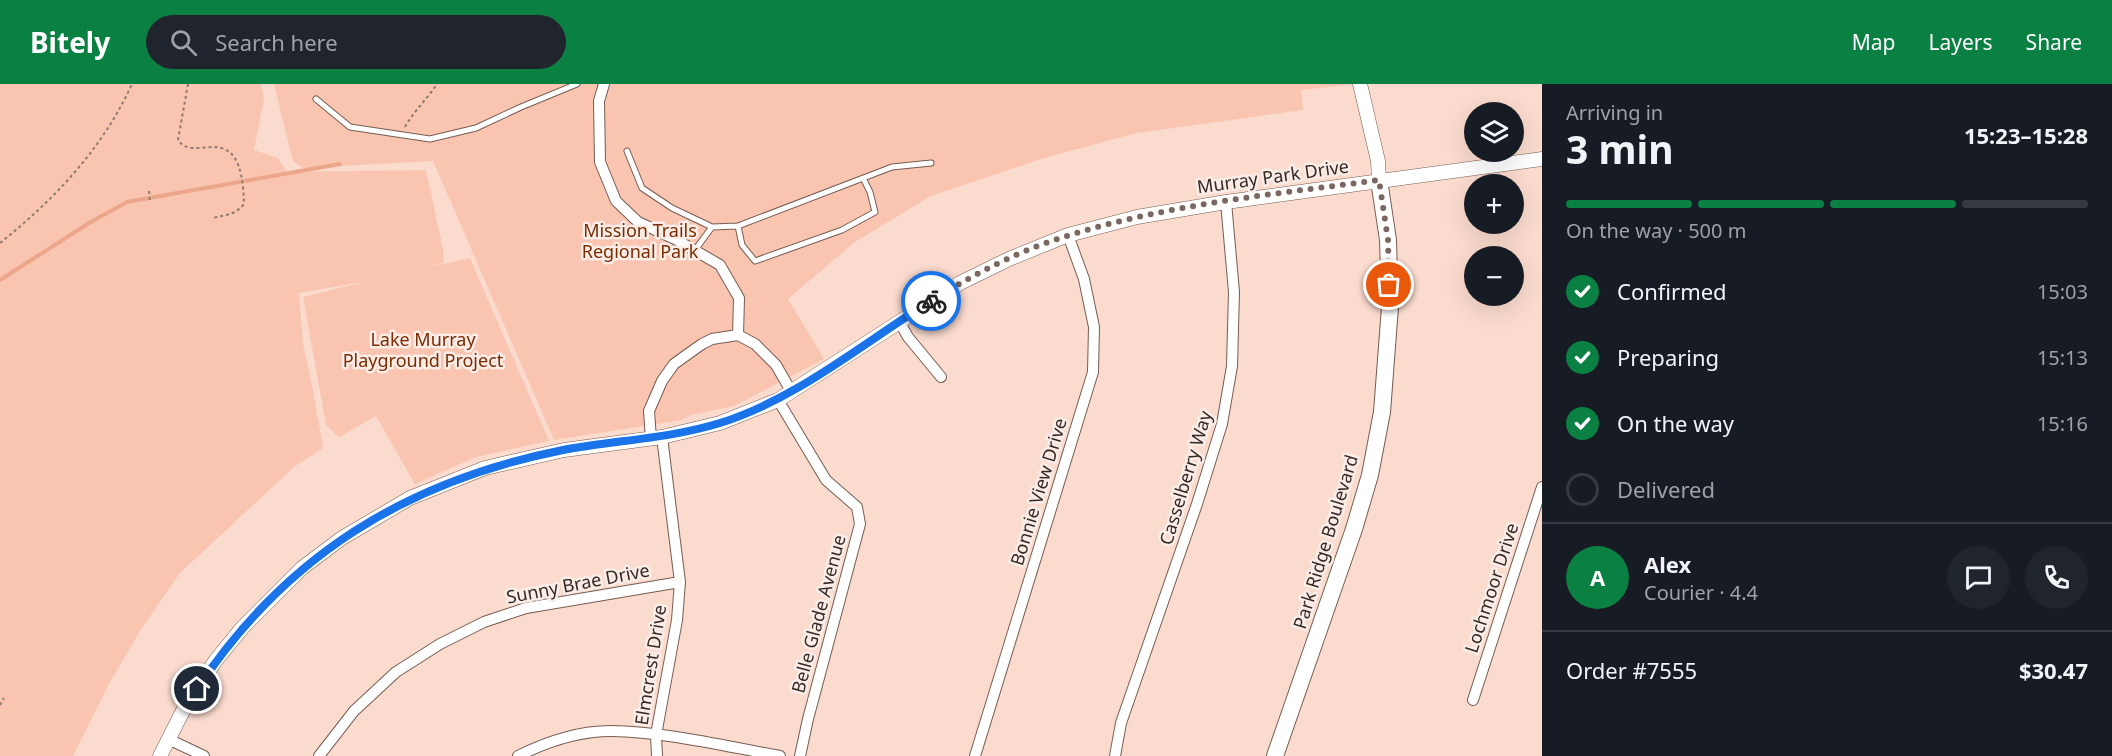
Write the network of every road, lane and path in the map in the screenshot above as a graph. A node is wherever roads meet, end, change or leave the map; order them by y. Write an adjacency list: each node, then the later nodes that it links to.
1 (132, 84): 21 (path)
2 (188, 84): 17 (path)
3 (437, 84): 8 (path)
4 (577, 84): 8 (lane)
5 (604, 84): 22 (street)
6 (1360, 84): 13 (street, Park Ridge Boulevard)
7 (316, 99): 8 (lane)
8 (401, 135)
9 (627, 151): 19 (lane)
10 (1542, 159): 13 (street, Murray Park Drive)
11 (931, 163): 12 (lane)
12 (863, 178): 18 (lane); 18 (lane)
13 (1379, 180): 15 (street, Murray Park Drive); 45 (main road, Park Ridge Boulevard)
14 (149, 191): 16 (path)
15 (1226, 202): 20 (street, Murray Park Drive); 44 (street, Casselberry Way)
16 (150, 203)
17 (213, 218)
18 (738, 226): 19 (lane)
19 (712, 227): 22 (lane)
20 (1068, 235): 23 (street, Murray Park Drive); 43 (street, Bonnie View Drive)
21 (0, 243)
22 (695, 250): 24 (street)
23 (899, 321): 25 (street); 26 (street, Murray Park Drive)
24 (738, 335): 26 (street); 28 (street, Elmcrest Drive)
25 (941, 376)
26 (792, 391): 27 (street, Murray Park Drive)
27 (778, 400): 28 (street, Murray Park Drive); 42 (street, Belle Glade Avenue)
28 (656, 438): 30 (street, Elmcrest Drive); 35 (street, Murray Park Drive)
29 (1542, 487): 32 (street, Lochmoor Drive)
30 (680, 582): 34 (street, Elmcrest Drive); 38 (street, Sunny Brae Drive)
31 (4, 698): 33 (path)
32 (1473, 700)
33 (0, 705)
34 (656, 735): 39 (street); 40 (street, Elmcrest Drive); 41 (street)
35 (168, 739): 36 (street, Murray Park Drive); 37 (street)
36 (160, 756)
37 (204, 756)
38 (319, 756)
39 (518, 756)
40 (657, 756)
41 (780, 756)
42 (800, 756)
43 (975, 756)
44 (1115, 756)
45 (1275, 756)

